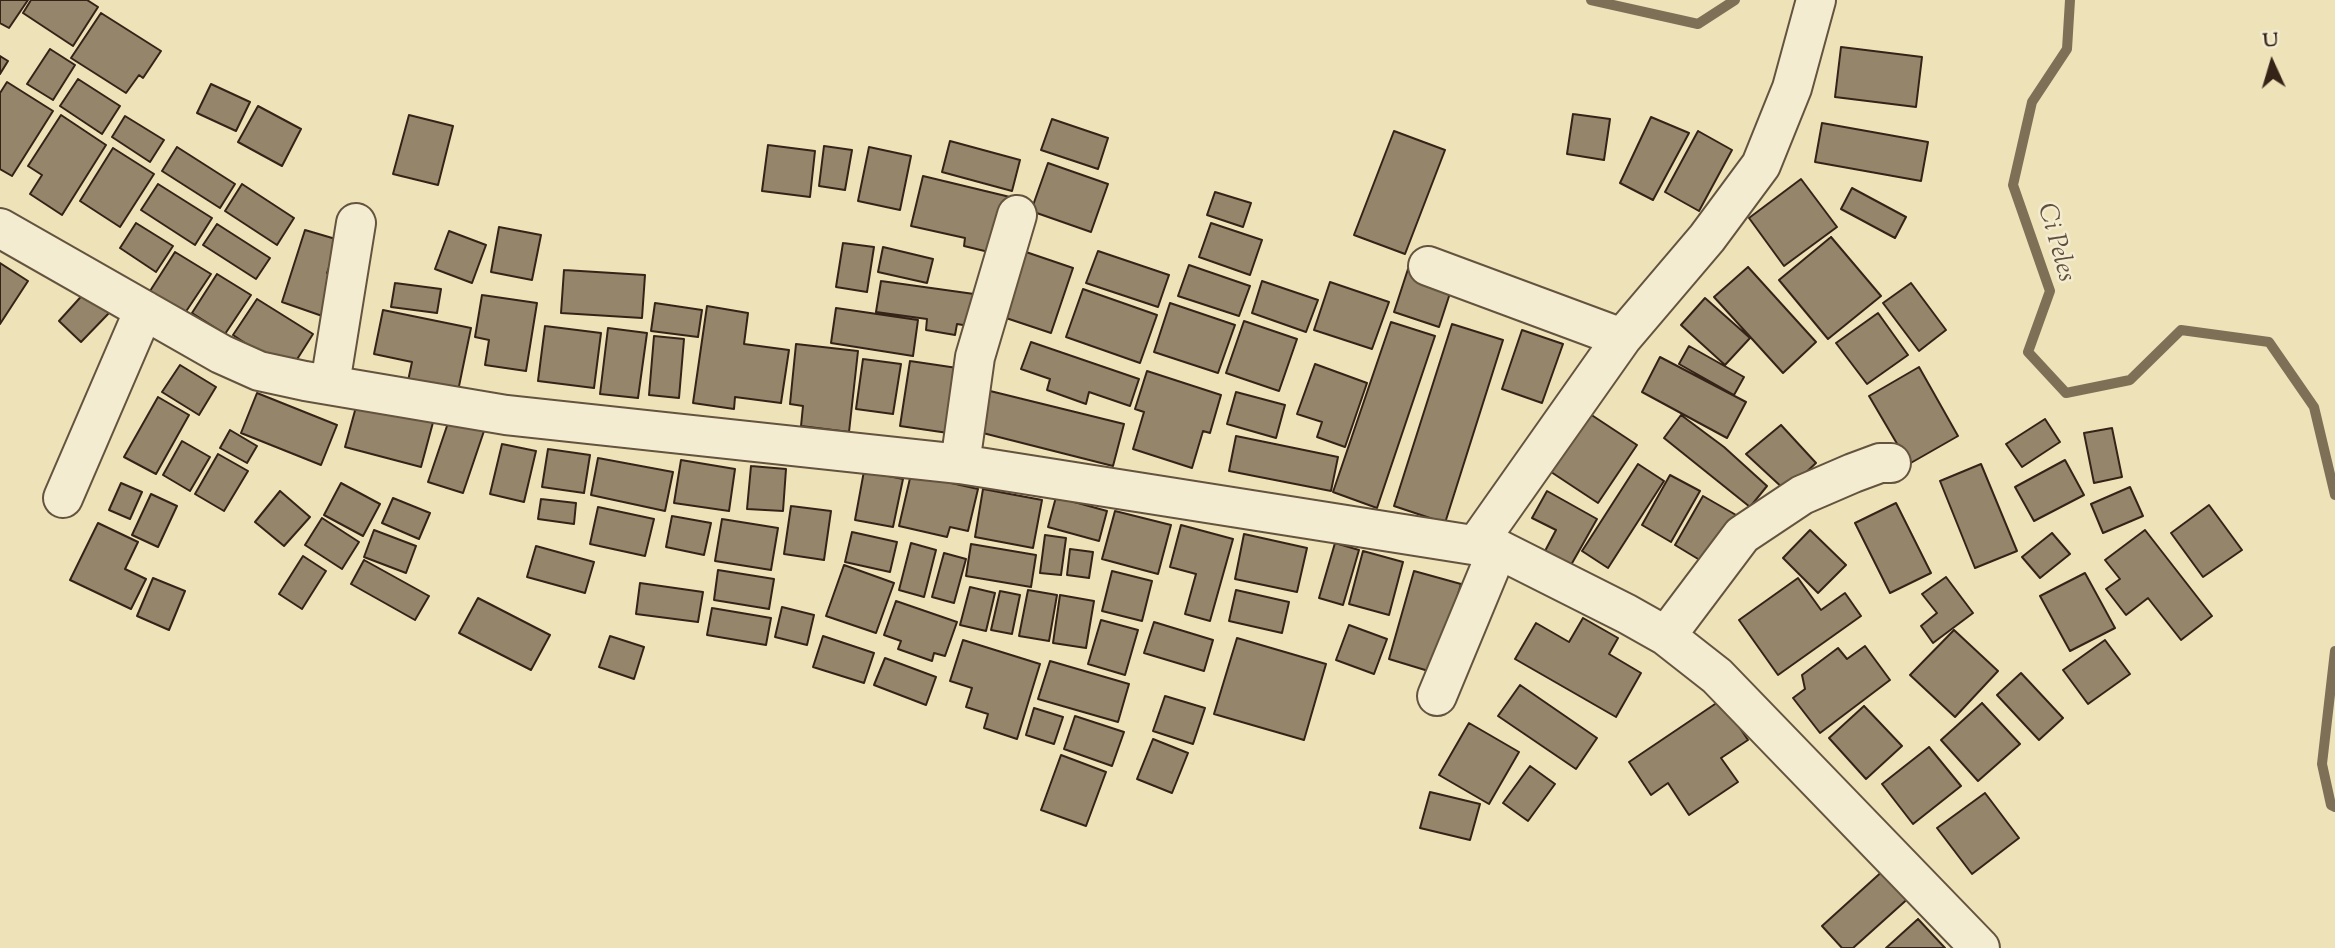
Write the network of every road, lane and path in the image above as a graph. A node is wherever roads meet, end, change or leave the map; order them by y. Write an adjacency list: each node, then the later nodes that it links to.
1 (1816, 0): 7 (street)
2 (1017, 215): 10 (street)
3 (356, 223): 8 (street)
4 (0, 228): 6 (street)
5 (1428, 266): 7 (street)
6 (144, 310): 8 (street); 11 (street)
7 (1622, 338): 12 (street)
8 (330, 384): 10 (street)
9 (1891, 463): 13 (street)
10 (960, 464): 12 (street)
11 (63, 498)
12 (1487, 547): 13 (street); 14 (street)
13 (1665, 636): 15 (street)
14 (1437, 696)
15 (1980, 948)

